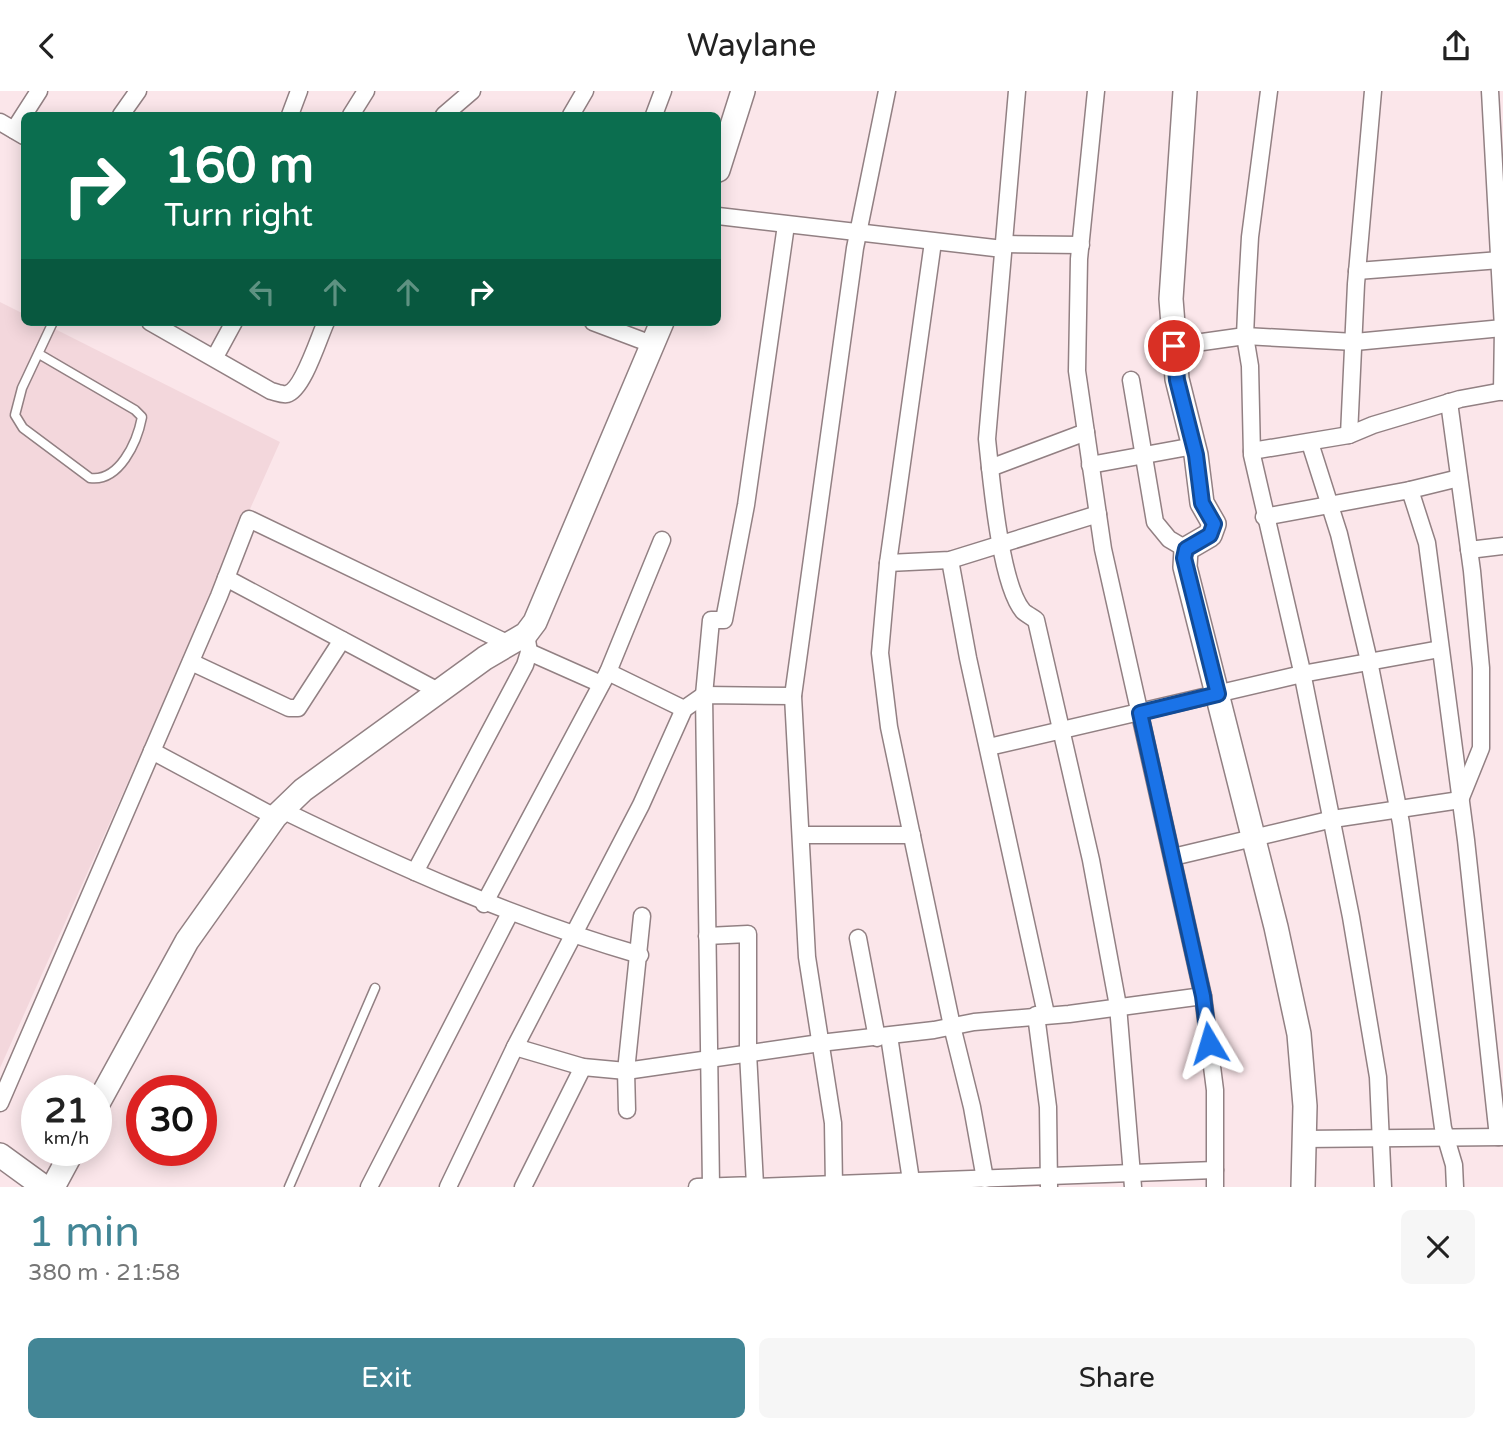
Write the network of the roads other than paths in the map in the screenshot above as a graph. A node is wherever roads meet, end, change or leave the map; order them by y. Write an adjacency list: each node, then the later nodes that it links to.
1 (39, 91): 16 (street)
2 (138, 91): 17 (street)
3 (299, 91): 18 (street)
4 (366, 91): 19 (street)
5 (472, 91): 20 (street)
6 (585, 91): 21 (street)
7 (663, 91): 22 (street)
8 (743, 91): 23 (street)
9 (887, 91): 26 (street)
10 (1017, 91): 29 (street)
11 (1096, 91): 28 (street)
12 (1185, 91): 42 (street)
13 (1269, 91): 39 (street)
14 (1373, 91): 31 (street)
15 (1490, 91): 30 (street)
16 (25, 112)
17 (123, 112)
18 (291, 112)
19 (353, 112)
20 (447, 112)
21 (572, 112)
22 (655, 112)
23 (721, 161)
24 (721, 216): 25 (street)
25 (786, 225): 26 (street); 78 (street)
26 (858, 234): 27 (street); 79 (street)
27 (933, 242): 29 (street); 67 (street)
28 (1081, 245): 29 (street); 48 (street)
29 (1004, 246): 55 (street)
30 (1500, 260): 31 (street); 38 (street)
31 (1357, 271): 40 (street)
32 (51, 326): 43 (lane)
33 (157, 326): 44 (street)
34 (232, 326): 44 (street)
35 (324, 326): 44 (street)
36 (604, 326): 41 (street)
37 (661, 326): 41 (street)
38 (1503, 328): 40 (street); 46 (street)
39 (1245, 336): 40 (street); 42 (street); 52 (street)
40 (1355, 342): 49 (street)
41 (654, 345): 70 (street)
42 (1174, 346): 51 (street)
43 (39, 355): 43 (lane)
44 (215, 357)
45 (1131, 380): 53 (street)
46 (1502, 392): 47 (street)
47 (1449, 402): 49 (street); 56 (street)
48 (1086, 432): 54 (street); 55 (street)
49 (1349, 435): 50 (street)
50 (1310, 443): 52 (street); 58 (street)
51 (1194, 446): 53 (street); 64 (street)
52 (1252, 451): 60 (street)
53 (1144, 455): 54 (street); 64 (street)
54 (1090, 465): 59 (street)
55 (990, 468): 62 (street)
56 (1459, 478): 57 (street); 65 (street)
57 (1410, 489): 58 (street); 71 (street)
58 (1328, 503): 60 (street); 72 (street)
59 (1098, 514): 62 (street); 81 (street)
60 (1264, 517): 74 (street)
61 (662, 540): 75 (street)
62 (1001, 544): 66 (street); 82 (street)
63 (1503, 546): 65 (street)
64 (1186, 549): 77 (street)
65 (1469, 550): 85 (street)
66 (950, 560): 67 (street); 83 (street)
67 (888, 563): 90 (street)
68 (226, 578): 69 (street); 70 (street); 73 (street)
69 (342, 640): 73 (street); 76 (street)
70 (522, 643): 75 (street); 76 (street); 93 (street)
71 (1440, 649): 72 (street); 85 (street)
72 (1370, 661): 74 (street); 86 (street)
73 (191, 662): 84 (street)
74 (1302, 674): 77 (street); 88 (street)
75 (605, 678): 80 (street); 94 (street)
76 (440, 692): 87 (street)
77 (1218, 694): 81 (street); 91 (street)
78 (704, 695): 79 (street); 80 (street); 98 (street)
79 (793, 696): 89 (street)
80 (684, 709): 97 (street)
81 (1140, 713): 82 (street); 92 (street)
82 (1060, 729): 83 (street); 103 (street)
83 (989, 747): 104 (street)
84 (152, 751): 87 (street); 114 (street)
85 (1460, 800): 86 (street); 117 (street)
86 (1398, 807): 88 (street); 116 (street)
87 (279, 814): 93 (street); 113 (street)
88 (1333, 819): 91 (street); 119 (street)
89 (802, 835): 90 (street); 107 (street)
90 (912, 835): 105 (street)
91 (1254, 840): 92 (street); 118 (street)
92 (1173, 857): 102 (street)
93 (415, 872): 94 (street)
94 (484, 904): 95 (street)
95 (509, 913): 97 (street); 134 (street)
96 (642, 916): 100 (street)
97 (573, 936): 100 (street); 108 (street)
98 (707, 936): 109 (street); 110 (street)
99 (858, 938): 106 (street)
100 (640, 955): 112 (street)
101 (375, 988): 133 (lane)
102 (1203, 996): 103 (street); 122 (street)
103 (1118, 1006): 104 (street); 124 (street)
104 (1041, 1015): 105 (street); 125 (street)
105 (952, 1026): 106 (street); 123 (street)
106 (883, 1037): 107 (street); 128 (street)
107 (820, 1043): 109 (street); 127 (street)
108 (515, 1047): 111 (street); 135 (street)
109 (748, 1053): 110 (street); 130 (street)
110 (708, 1060): 112 (street); 129 (street)
111 (583, 1067): 112 (street); 136 (street)
112 (626, 1071): 115 (street)
113 (112, 1078)
114 (0, 1103)
115 (627, 1110)
116 (1446, 1137): 117 (street); 119 (street); 141 (street)
117 (1500, 1137)
118 (1303, 1139): 119 (street); 139 (street)
119 (1383, 1139): 140 (street)
120 (0, 1155): 131 (street)
121 (64, 1166): 132 (street)
122 (1215, 1170): 124 (street); 138 (street)
123 (985, 1179): 125 (street); 126 (street)
124 (1133, 1179): 125 (street)
125 (1049, 1181)
126 (962, 1184): 128 (street)
127 (834, 1185): 128 (street); 130 (street)
128 (912, 1185)
129 (712, 1186): 130 (street); 137 (street)
130 (755, 1186)
131 (44, 1187)
132 (52, 1187)
133 (289, 1187)
134 (369, 1187)
135 (448, 1187)
136 (523, 1187)
137 (697, 1187)
138 (1216, 1187)
139 (1303, 1187)
140 (1383, 1187)
141 (1455, 1187)

